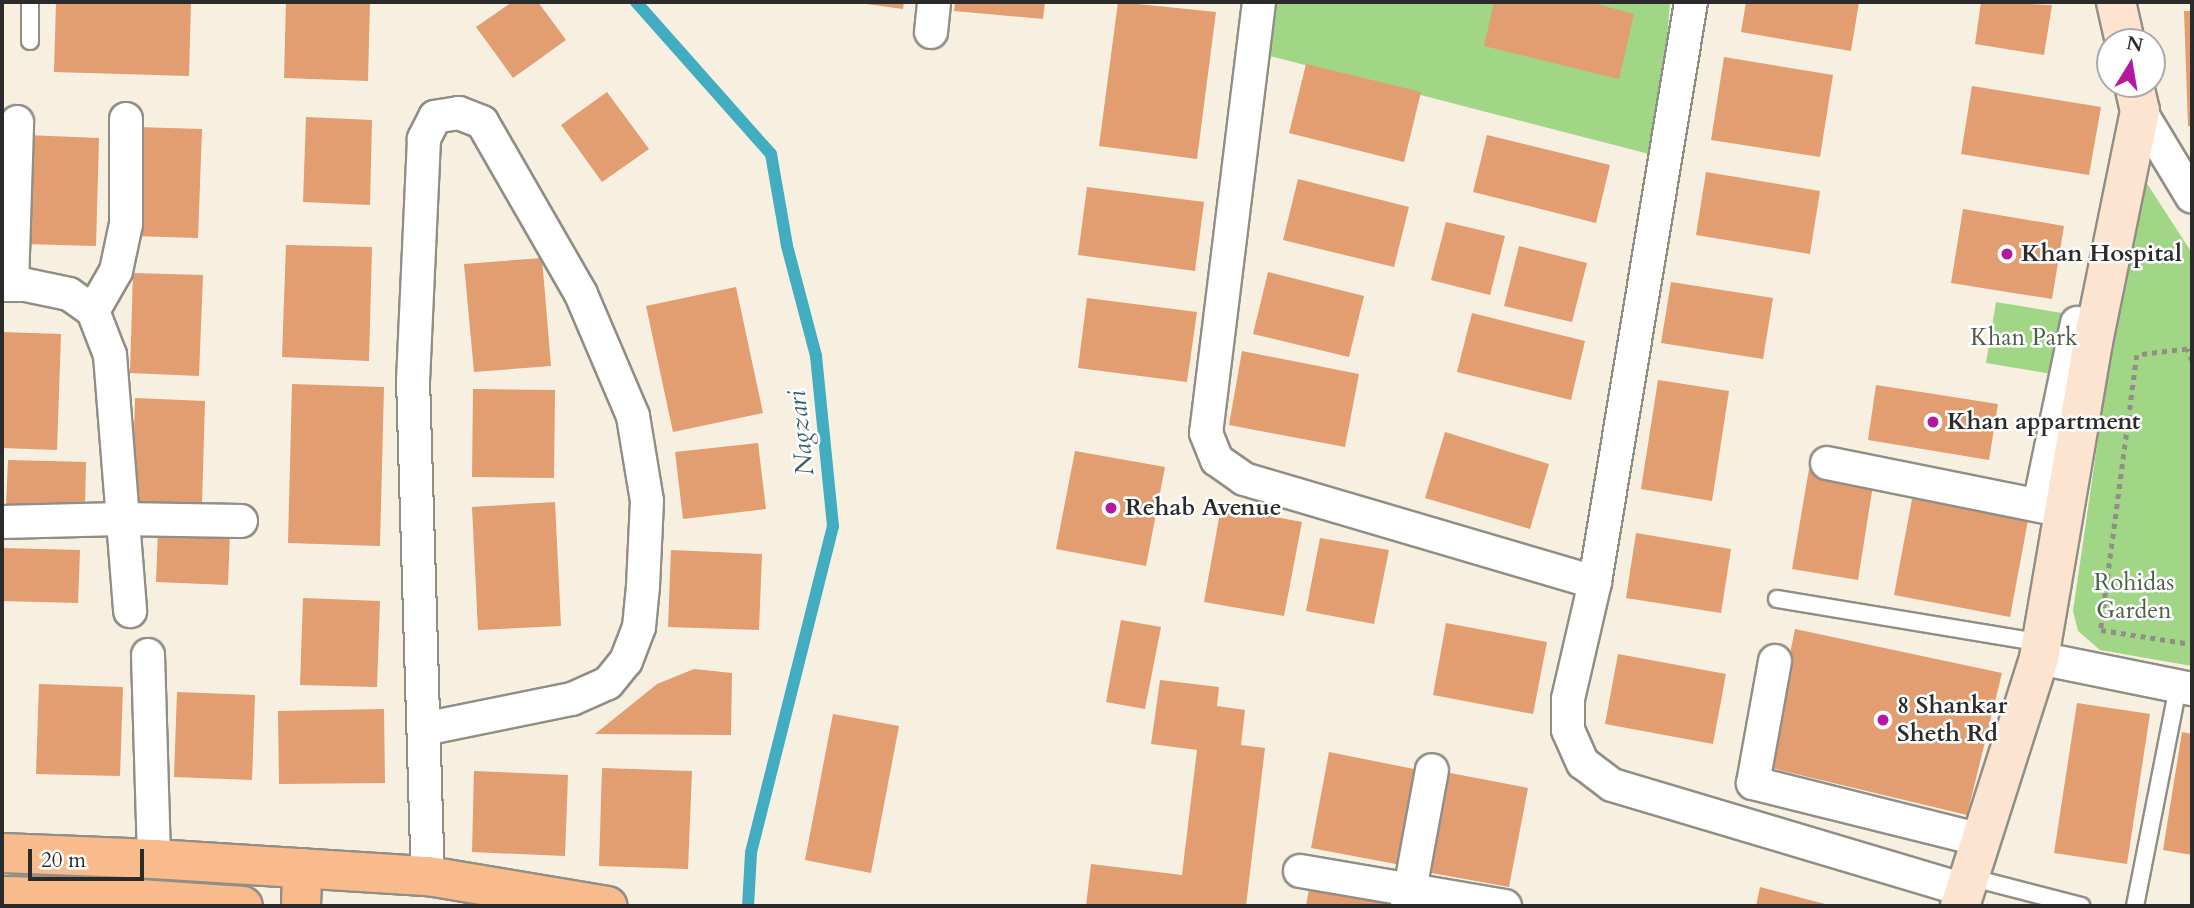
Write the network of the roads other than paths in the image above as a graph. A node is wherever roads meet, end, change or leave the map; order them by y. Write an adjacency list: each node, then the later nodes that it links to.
1 (30, 2): 6 (lane)
2 (1259, 2): 19 (street)
3 (1691, 2): 19 (street)
4 (2116, 2): 5 (street)
5 (2122, 28)
6 (30, 41)
7 (2137, 98): 10 (street); 15 (street)
8 (126, 119): 12 (street)
9 (17, 122): 11 (street)
10 (2191, 192)
11 (7, 285): 12 (street)
12 (93, 311): 16 (street)
13 (2077, 323): 15 (street)
14 (1828, 463): 15 (street)
15 (2052, 508): 22 (street)
16 (121, 519): 17 (street); 18 (street); 21 (street)
17 (241, 521)
18 (2, 523)
19 (1595, 582): 34 (street)
20 (1777, 599): 22 (lane)
21 (130, 611)
22 (2041, 651): 25 (street); 28 (street)
23 (148, 655): 30 (street)
24 (1774, 661): 28 (street)
25 (2185, 687): 42 (lane)
26 (424, 729): 26 (street); 33 (street)
27 (1432, 770): 36 (street)
28 (1981, 840): 34 (street)
29 (2, 853): 30 (main road)
30 (154, 859): 31 (main road)
31 (302, 868): 33 (main road); 38 (main road)
32 (1300, 871): 36 (street)
33 (428, 876): 39 (main road)
34 (1964, 891): 41 (lane)
35 (2, 896): 37 (main road)
36 (1408, 898): 40 (street)
37 (243, 906)
38 (301, 906)
39 (608, 906)
40 (1505, 906)
41 (2081, 906)
42 (2135, 906)

